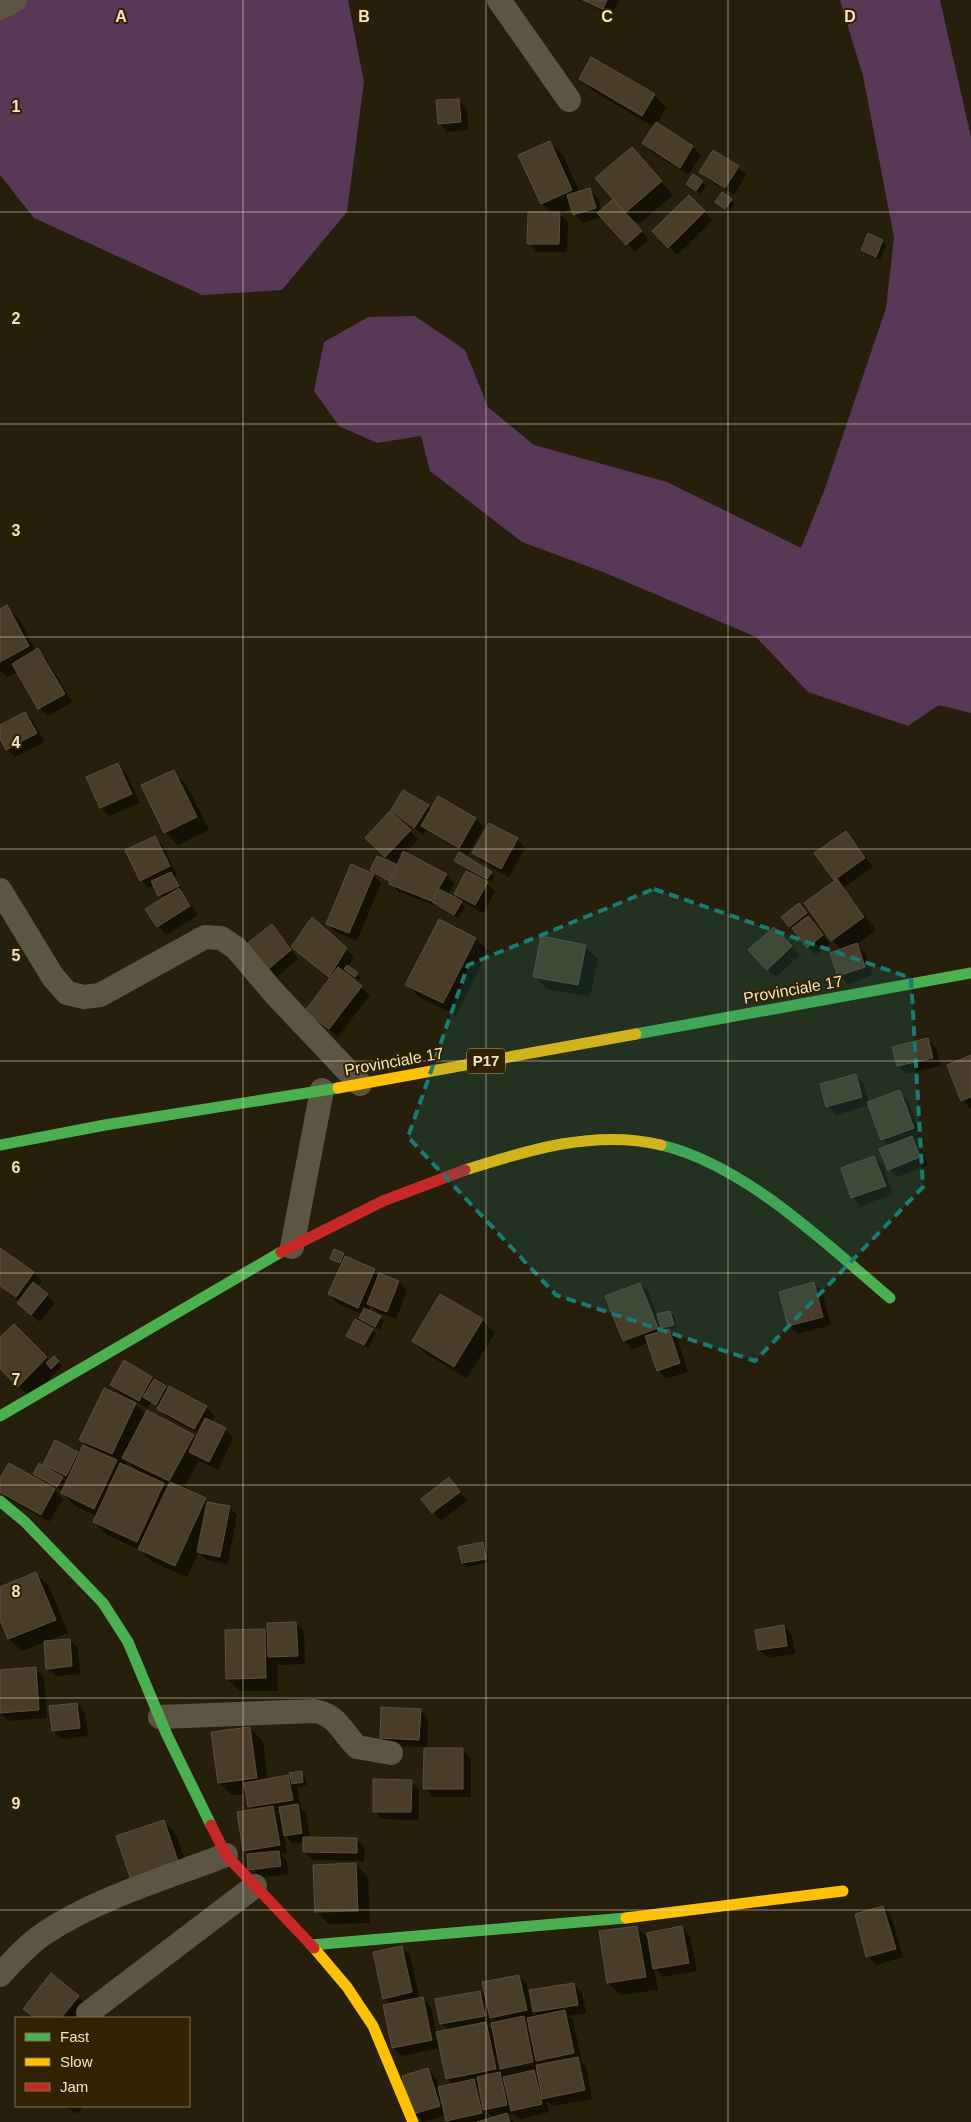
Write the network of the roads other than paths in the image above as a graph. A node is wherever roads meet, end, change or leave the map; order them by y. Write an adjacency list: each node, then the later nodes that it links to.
1 (15, 0): 3 (street)
2 (500, 0): 4 (street)
3 (0, 8)
4 (569, 100)
5 (0, 890): 7 (street)
6 (971, 973): 7 (street, Provinciale 17 / P17)
7 (360, 1084): 8 (street, Provinciale 17 / P17)
8 (322, 1090): 9 (street, Provinciale 17 / P17); 10 (street)
9 (0, 1145)
10 (292, 1247): 11 (street); 12 (street)
11 (890, 1298)
12 (0, 1416)
13 (0, 1501): 14 (street)
14 (160, 1717): 15 (street); 16 (street)
15 (391, 1753)
16 (226, 1855): 17 (street); 20 (street)
17 (255, 1886): 19 (street); 21 (street)
18 (842, 1891): 19 (street)
19 (311, 1946): 22 (street)
20 (0, 1975)
21 (88, 2013)
22 (412, 2122)

